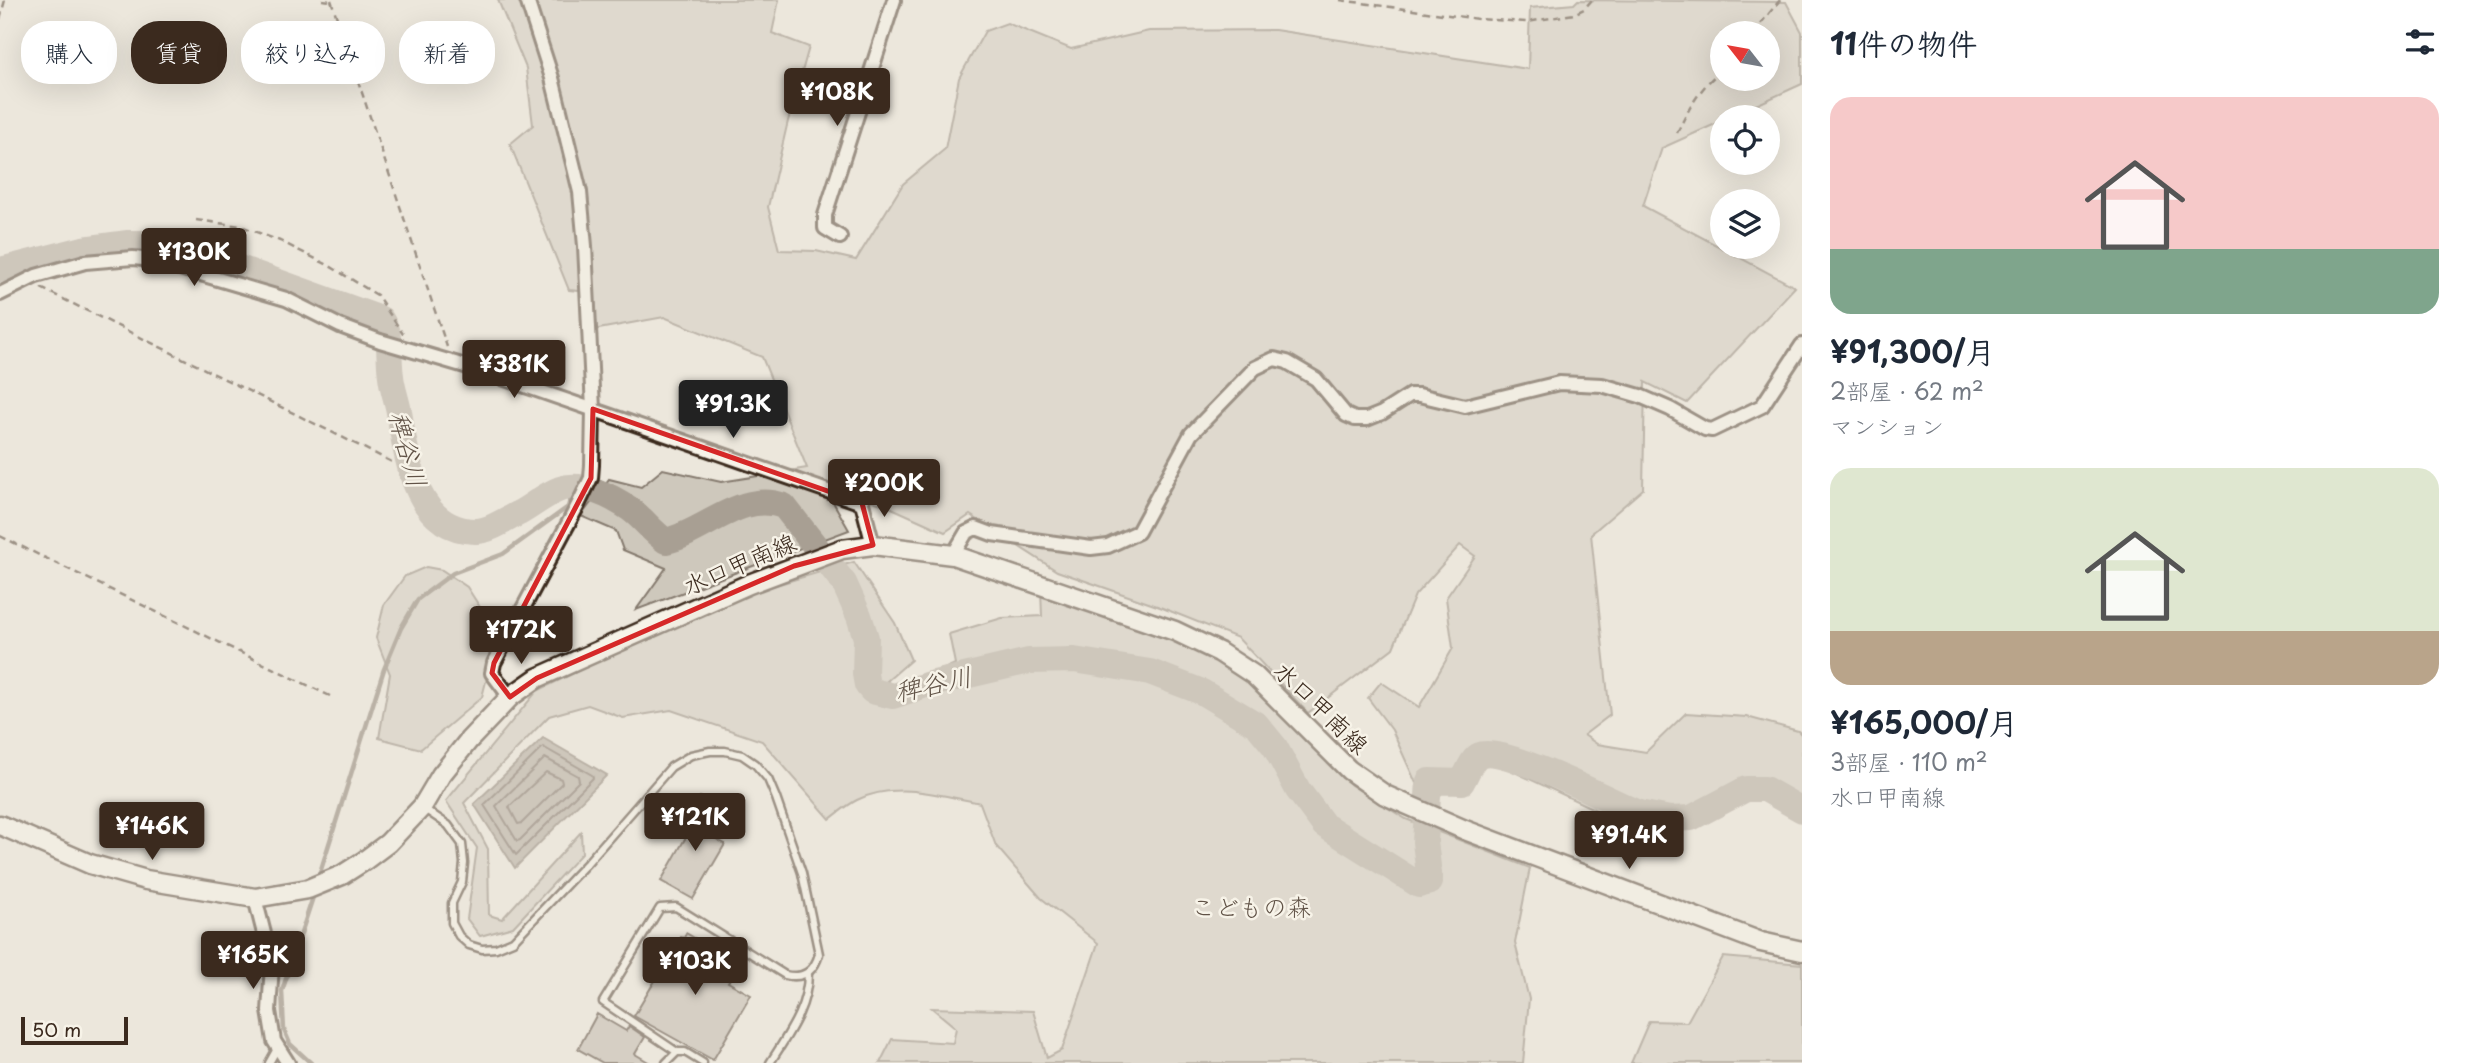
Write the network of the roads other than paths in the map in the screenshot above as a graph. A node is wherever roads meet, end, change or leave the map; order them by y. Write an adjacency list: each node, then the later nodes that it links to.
1 (527, 0): 6 (street)
2 (894, 0): 3 (street)
3 (840, 237)
4 (0, 294): 6 (street)
5 (1802, 345): 8 (street)
6 (593, 409): 7 (street); 9 (street)
7 (873, 545): 8 (main road, 水口甲南線); 9 (main road, 水口甲南線)
8 (953, 555): 13 (main road, 水口甲南線)
9 (510, 697): 10 (main road, 水口甲南線)
10 (422, 807): 12 (main road, 水口甲南線); 14 (lane)
11 (0, 825): 12 (main road, 水口甲南線)
12 (255, 898): 15 (street)
13 (1802, 951)
14 (808, 973): 16 (lane); 21 (lane)
15 (278, 1047): 17 (lane); 18 (street)
16 (677, 1052): 19 (lane); 20 (lane)
17 (269, 1063)
18 (288, 1063)
19 (666, 1063)
20 (703, 1063)
21 (770, 1063)

